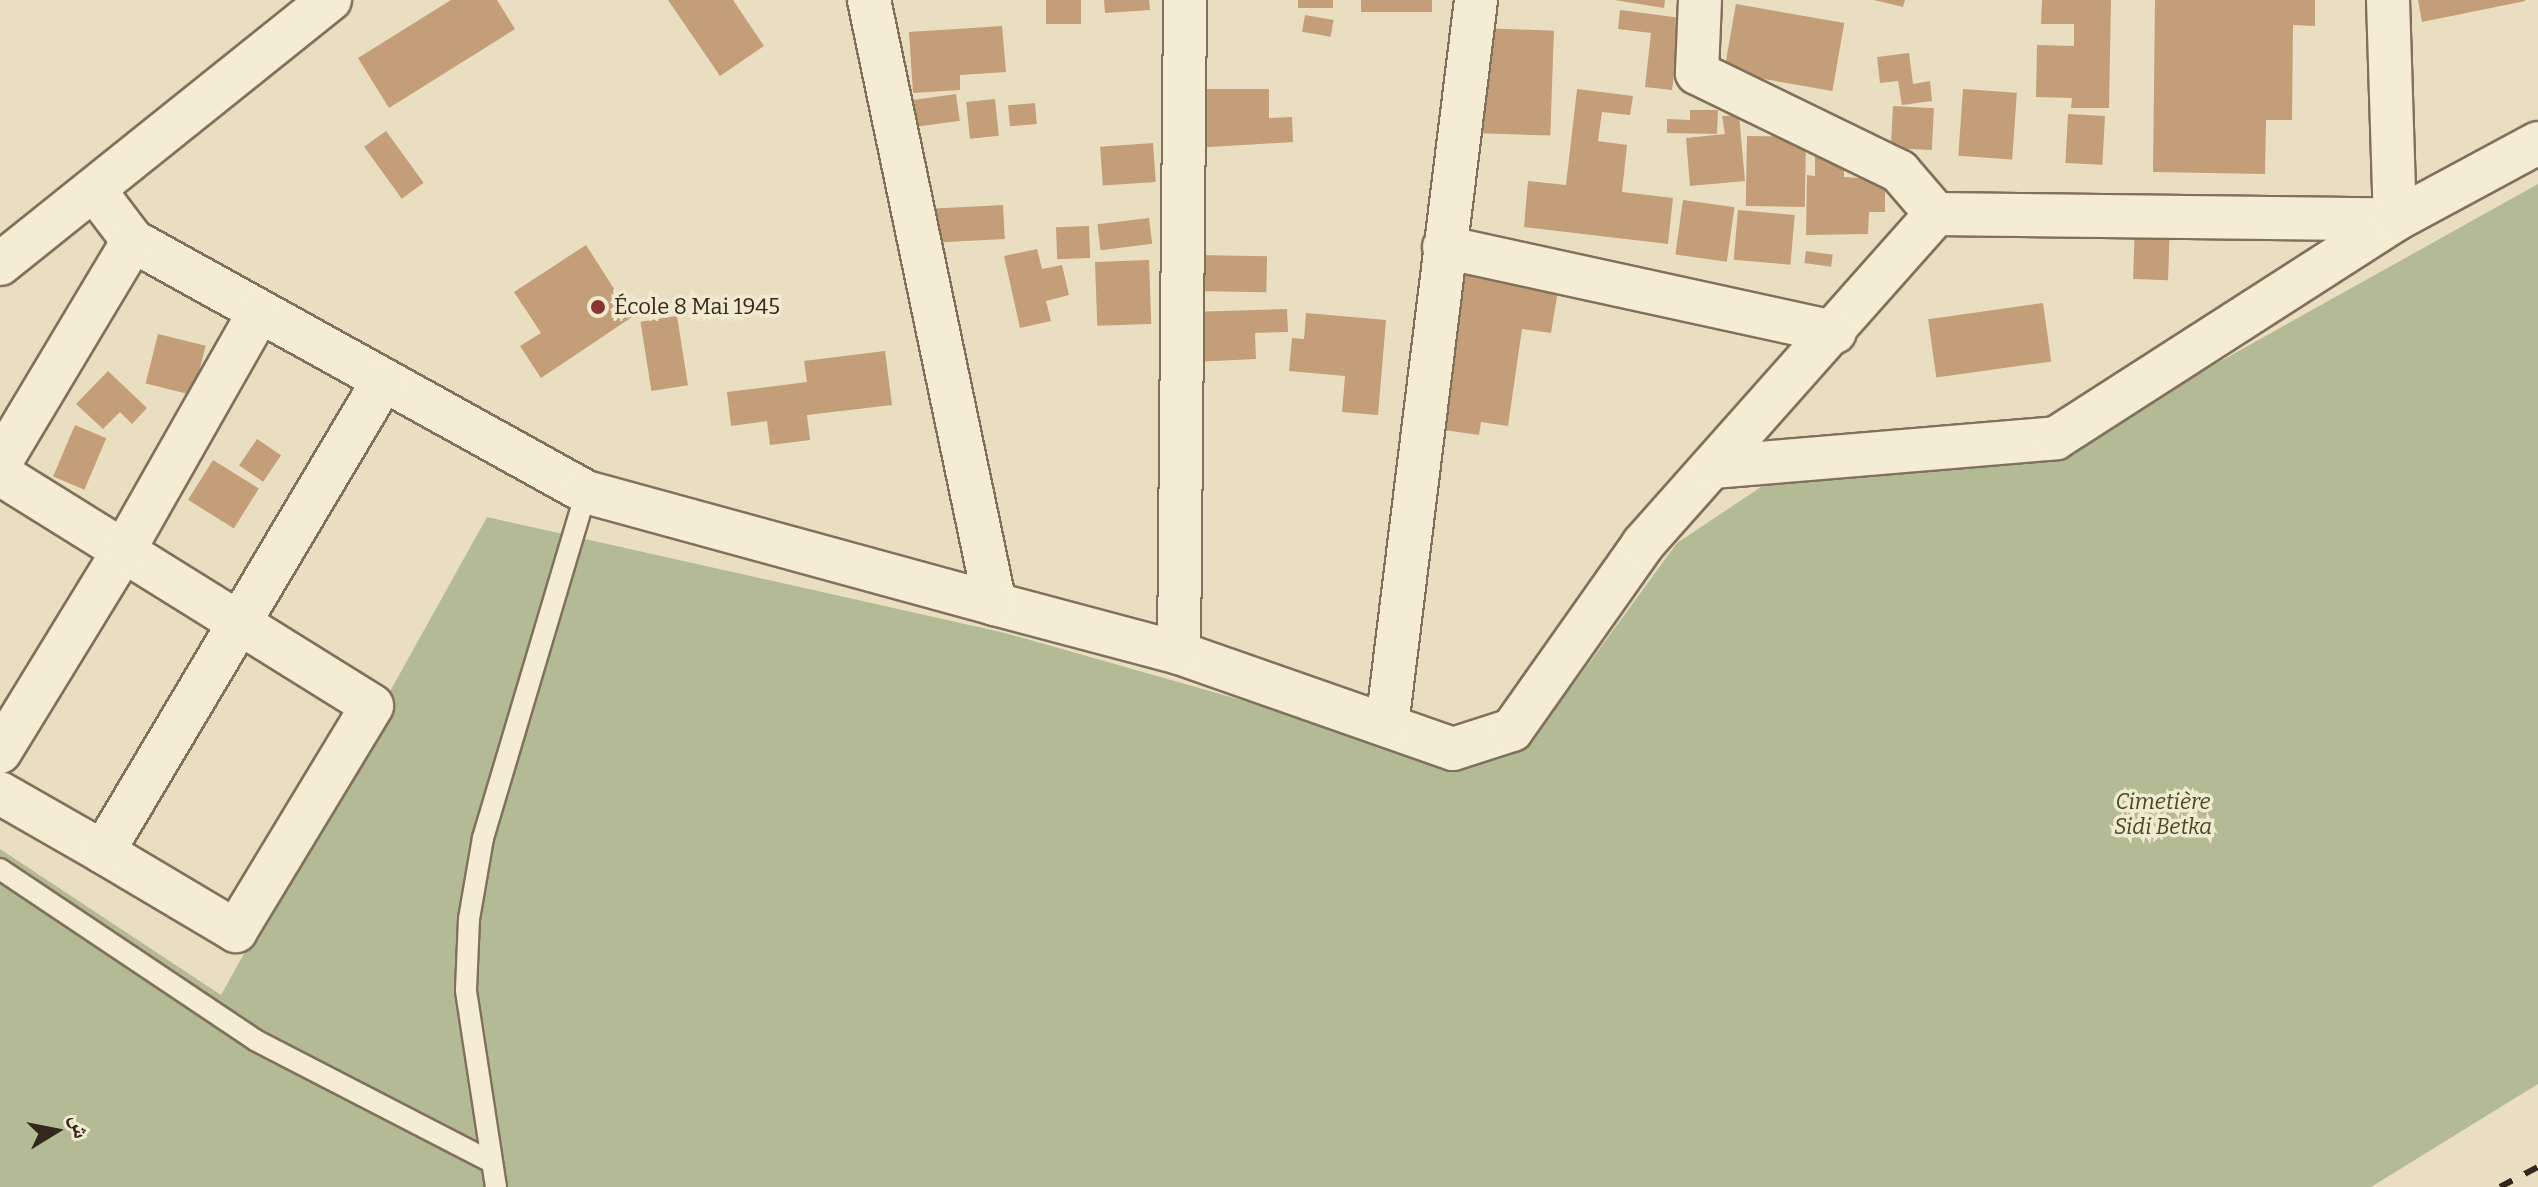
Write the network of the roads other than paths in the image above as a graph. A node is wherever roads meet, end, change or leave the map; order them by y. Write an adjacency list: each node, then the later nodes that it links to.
1 (330, 0): 8 (street)
2 (869, 0): 22 (street)
3 (1185, 0): 24 (street)
4 (1476, 0): 12 (street)
5 (1700, 0): 9 (street)
6 (2388, 0): 10 (street)
7 (2538, 143): 10 (street)
8 (95, 191): 11 (street); 13 (street)
9 (1936, 214): 10 (street); 15 (street)
10 (2395, 220): 18 (street)
11 (133, 241): 14 (street); 17 (street)
12 (1444, 247): 15 (street); 25 (street)
13 (0, 264)
14 (259, 312): 16 (street); 21 (street)
15 (1835, 332): 18 (street)
16 (383, 381): 20 (street); 23 (street)
17 (0, 463)
18 (1713, 467): 25 (street)
19 (0, 474): 21 (street)
20 (586, 492): 22 (street); 30 (lane)
21 (124, 550): 23 (street); 26 (street)
22 (995, 604): 24 (street)
23 (240, 622): 28 (street); 28 (street)
24 (1179, 653): 25 (street)
25 (1387, 725)
26 (0, 752)
27 (0, 793): 28 (street)
28 (103, 852)
29 (0, 869): 30 (lane)
30 (491, 1162): 31 (lane)
31 (496, 1187)

